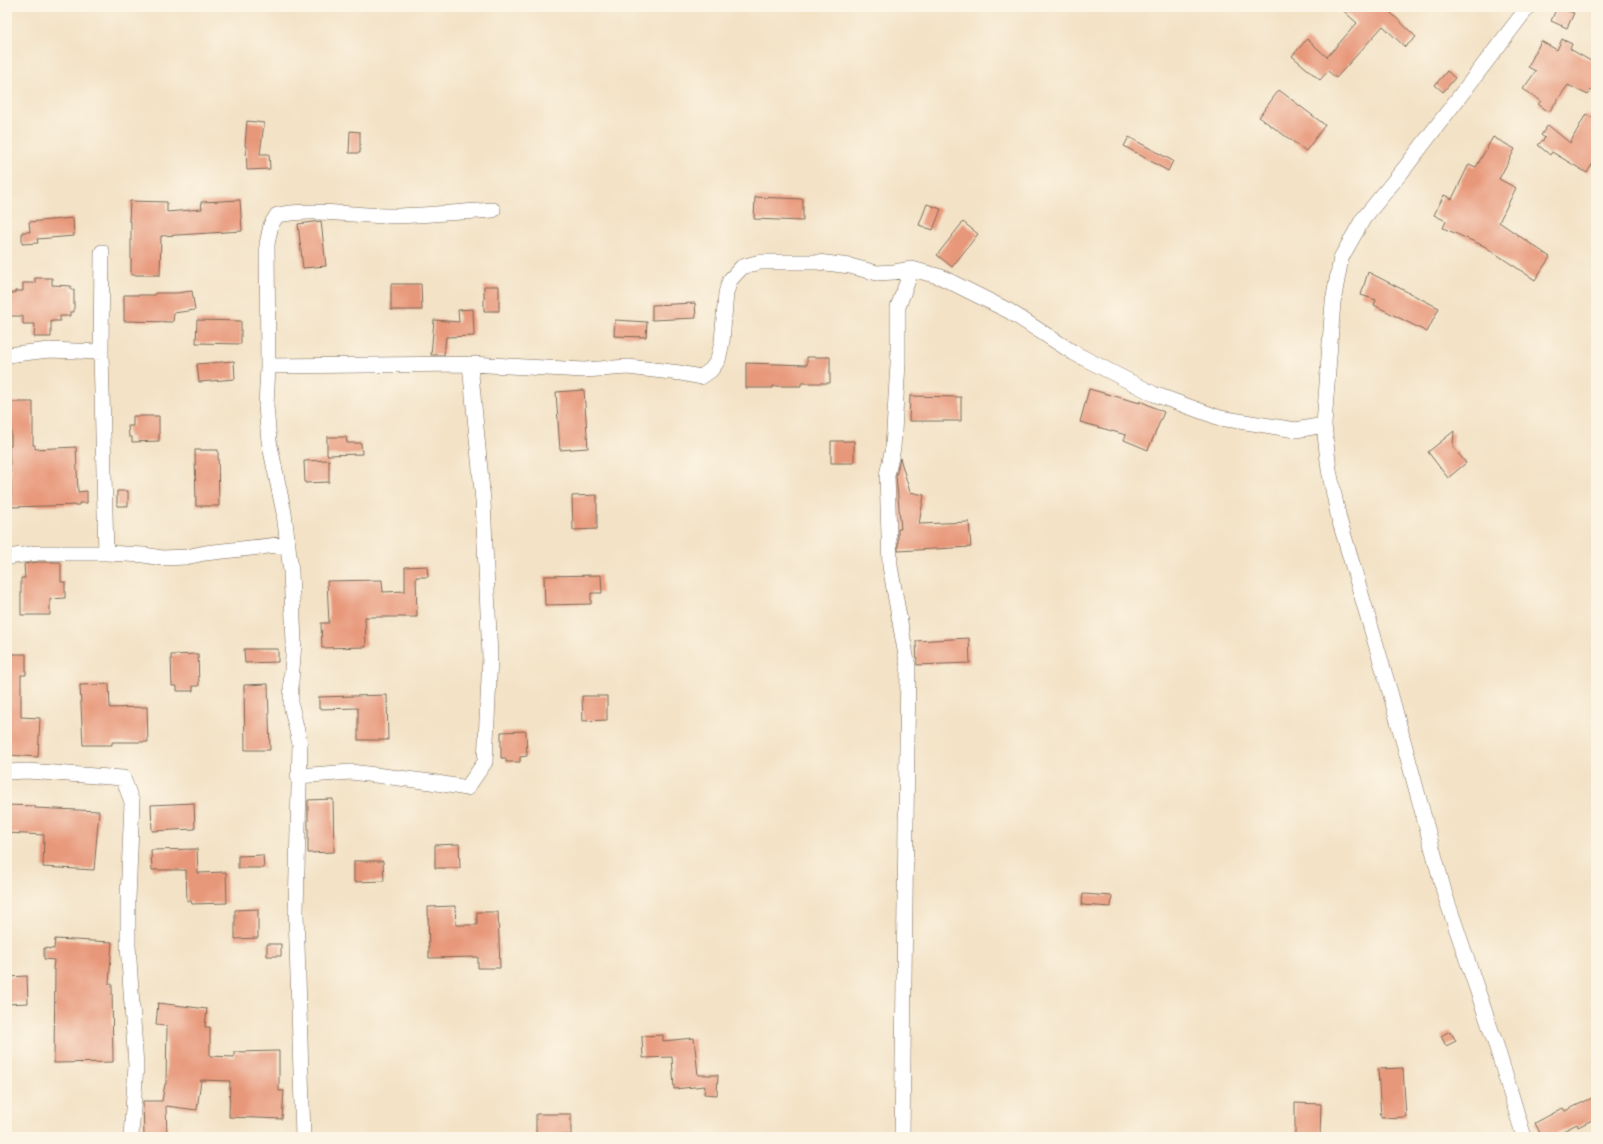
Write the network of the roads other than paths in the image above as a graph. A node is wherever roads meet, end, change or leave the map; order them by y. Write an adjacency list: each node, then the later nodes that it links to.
1 (1528, 7): 9 (street)
2 (493, 210): 8 (street)
3 (102, 252): 5 (street)
4 (912, 269): 7 (street); 9 (street); 17 (street)
5 (101, 352): 6 (street); 11 (street)
6 (7, 354)
7 (470, 364): 8 (street); 14 (street)
8 (268, 366): 10 (street)
9 (1324, 425): 18 (street)
10 (287, 544): 11 (street); 14 (street)
11 (106, 553): 12 (street)
12 (7, 557)
13 (7, 772): 15 (street)
14 (298, 776): 16 (street)
15 (131, 1137)
16 (303, 1137)
17 (902, 1137)
18 (1524, 1137)

